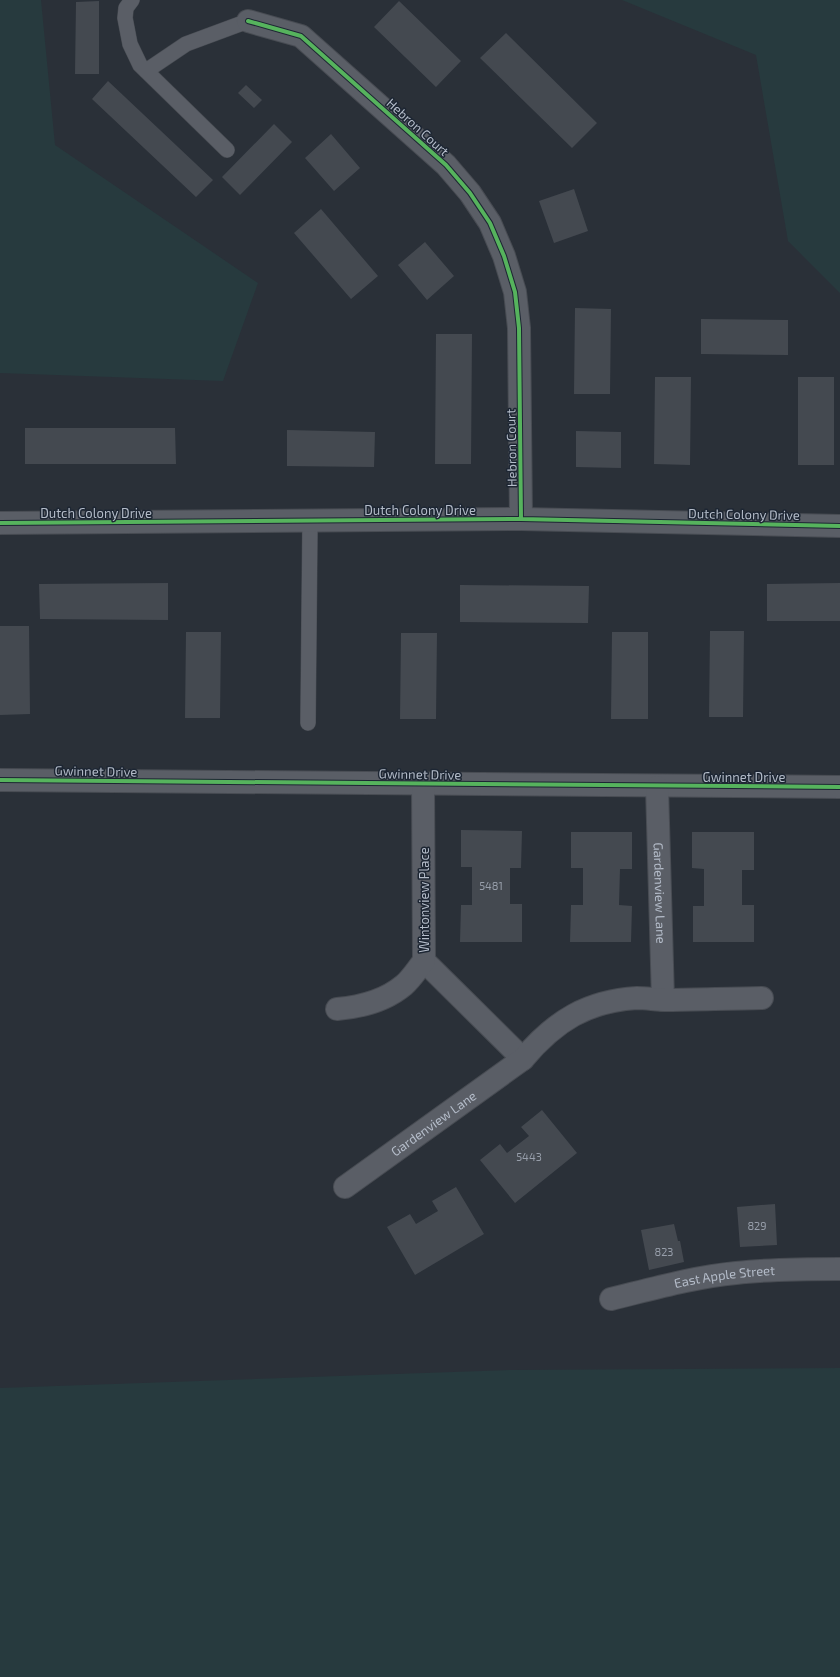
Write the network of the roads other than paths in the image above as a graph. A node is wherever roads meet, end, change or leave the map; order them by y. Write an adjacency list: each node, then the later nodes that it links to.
1 (132, 0): 3 (lane)
2 (248, 21): 3 (lane); 5 (street, Hebron Court)
3 (146, 71): 4 (lane)
4 (227, 150)
5 (521, 519): 6 (street, Dutch Colony Drive); 8 (street, Dutch Colony Drive)
6 (310, 521): 7 (street, Dutch Colony Drive); 9 (lane)
7 (0, 523)
8 (840, 526)
9 (308, 723)
10 (0, 780): 11 (street, Gwinnet Drive)
11 (423, 784): 12 (street, Gwinnet Drive); 14 (street, Wintonview Place)
12 (657, 787): 13 (street, Gwinnet Drive); 16 (street, Gardenview Lane)
13 (840, 787)
14 (424, 961): 17 (street, Wintonview Place); 18 (street)
15 (762, 998): 16 (street, Gardenview Lane)
16 (663, 1000): 18 (street, Gardenview Lane)
17 (337, 1010)
18 (523, 1059): 19 (street, Gardenview Lane)
19 (345, 1187)
20 (840, 1269): 21 (street, East Apple Street)
21 (611, 1299)

